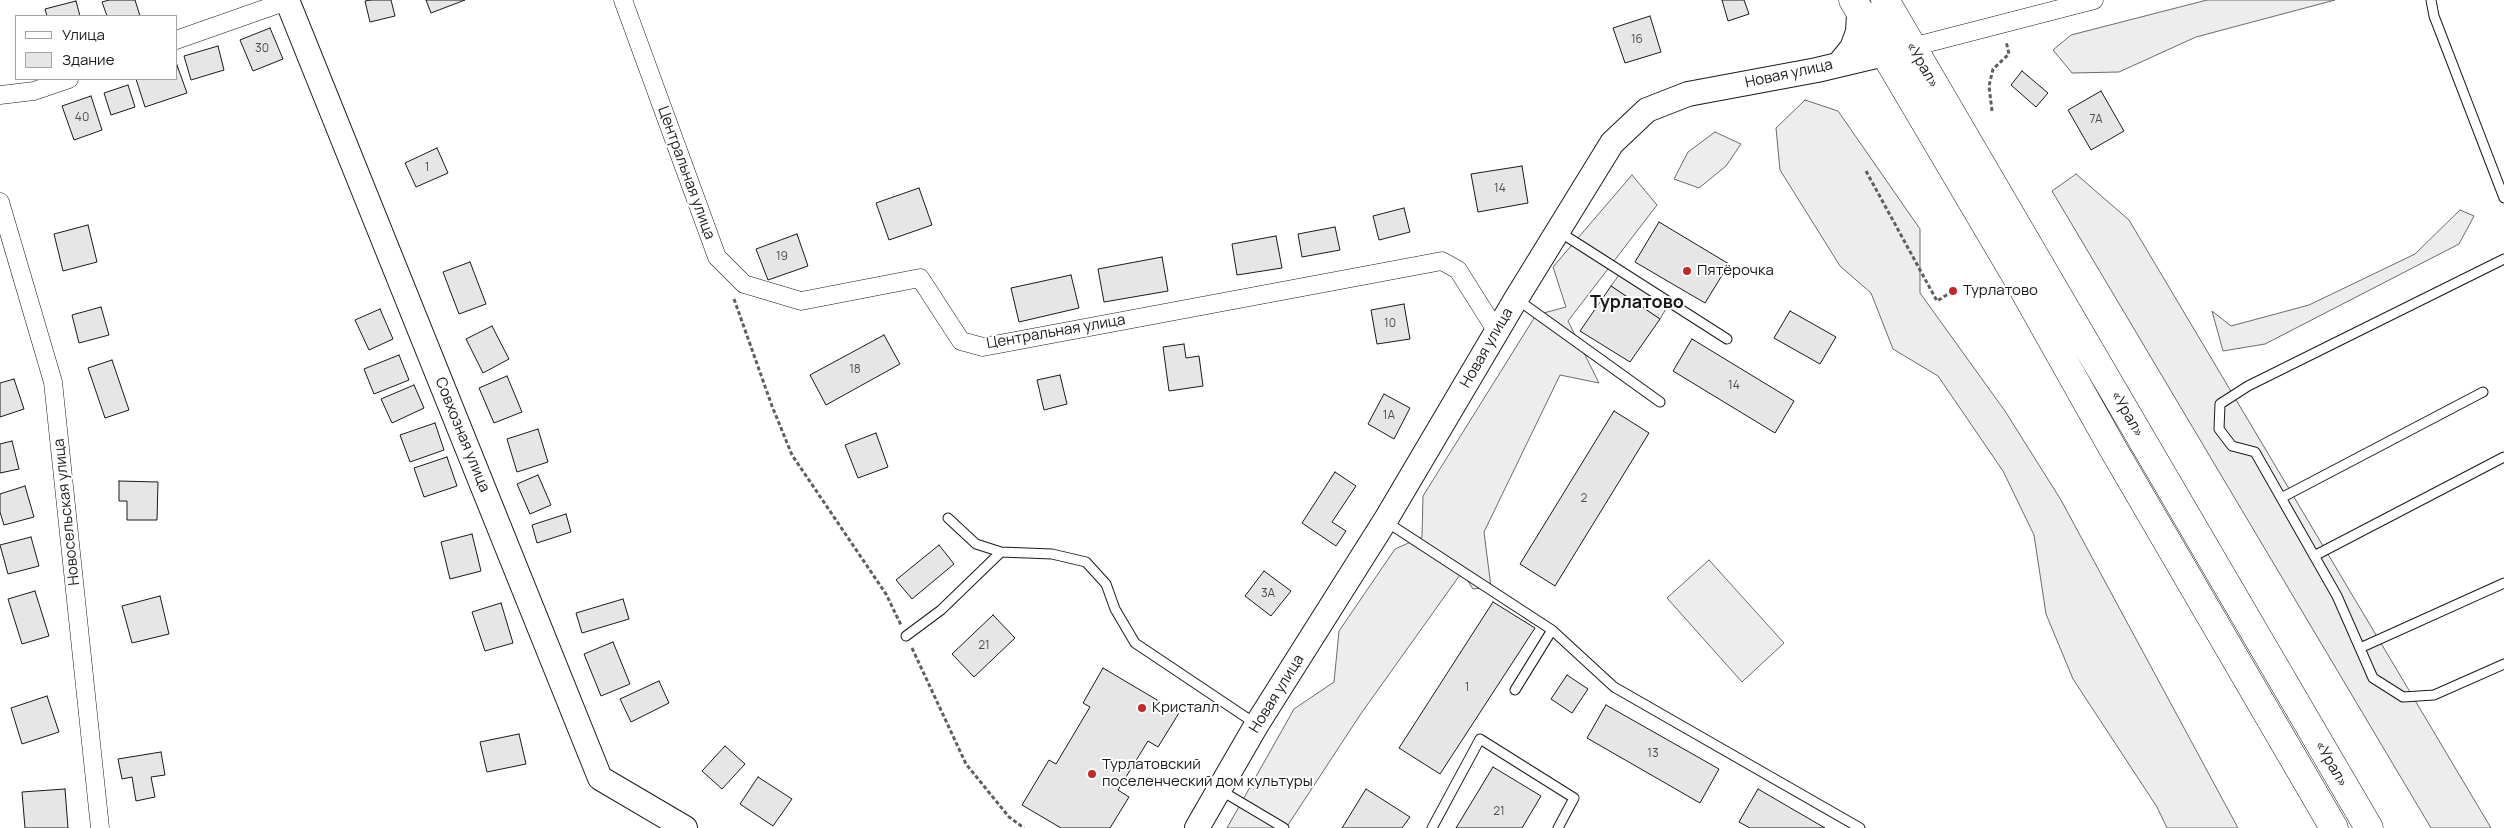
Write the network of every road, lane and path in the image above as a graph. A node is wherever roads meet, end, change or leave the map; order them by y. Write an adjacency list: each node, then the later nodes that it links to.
1 (287, 0): 8 (street); 42 (street, Совхозная улица)
2 (623, 0): 23 (street, Центральная улица)
3 (1885, 0): 9 (highway, «Урал»)
4 (2094, 0): 7 (street)
5 (2431, 0): 16 (lane)
6 (1855, 3): 10 (highway, «Урал»); 11 (street)
7 (2002, 24): 9 (street); 14 (path)
8 (178, 39)
9 (1912, 47): 10 (street, Новая улица); 50 (highway, «Урал»)
10 (1884, 54): 11 (street, Новая улица); 49 (highway, «Урал»)
11 (1839, 64): 18 (street, Новая улица)
12 (65, 80): 13 (street)
13 (0, 95)
14 (1992, 110)
15 (1866, 171): 20 (path)
16 (2504, 198)
17 (0, 202): 41 (street, Новосельская улица)
18 (1558, 231): 22 (street, Новая улица); 24 (lane)
19 (2504, 259): 28 (lane)
20 (1953, 291)
21 (734, 297): 35 (path)
22 (1516, 299): 23 (street, Новая улица); 26 (lane)
23 (1497, 332): 30 (street, Новая улица)
24 (1727, 339)
25 (2483, 392): 28 (lane)
26 (1660, 402)
27 (2504, 457): 32 (lane)
28 (2281, 498): 32 (lane)
29 (948, 518): 31 (lane)
30 (1386, 521): 34 (lane); 39 (street, Новая улица)
31 (1001, 552): 35 (lane); 39 (lane)
32 (2314, 556): 36 (lane)
33 (2504, 583): 36 (lane)
34 (1552, 630): 38 (lane); 48 (lane)
35 (906, 636): 43 (path)
36 (2360, 648): 37 (lane)
37 (2504, 664)
38 (1515, 690)
39 (1257, 724): 40 (street, Новая улица)
40 (1220, 790): 44 (street, Новая улица); 45 (lane)
41 (100, 828)
42 (685, 828)
43 (1024, 828)
44 (1198, 828)
45 (1284, 828)
46 (1432, 828): 47 (lane)
47 (1558, 828)
48 (1860, 828)
49 (2334, 828)
50 (2369, 828)

